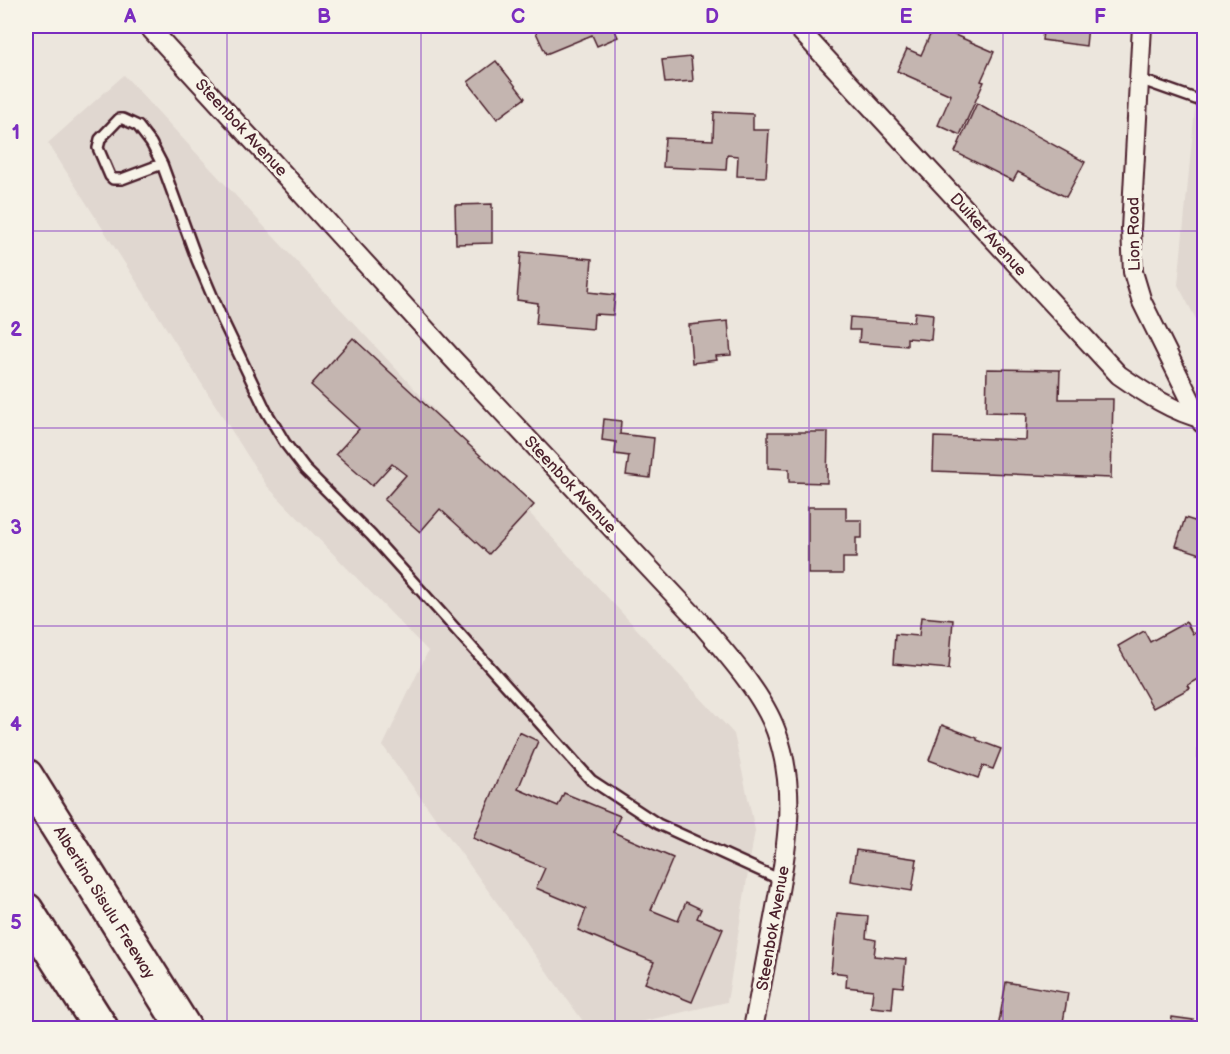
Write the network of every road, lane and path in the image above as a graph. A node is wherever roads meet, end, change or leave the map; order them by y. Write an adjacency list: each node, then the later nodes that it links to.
1 (148, 26): 9 (street, Steenbok Avenue)
2 (796, 26): 7 (street, Duiker Avenue)
3 (1142, 26): 4 (street, Lion Road)
4 (1138, 79): 5 (lane); 7 (street, Lion Road)
5 (1204, 102)
6 (162, 164): 6 (lane); 9 (lane)
7 (1203, 421)
8 (26, 776): 12 (highway, Albertina Sisulu Freeway)
9 (781, 880): 13 (street, Steenbok Avenue)
10 (26, 910): 11 (highway)
11 (101, 1029)
12 (184, 1029)
13 (753, 1029)

